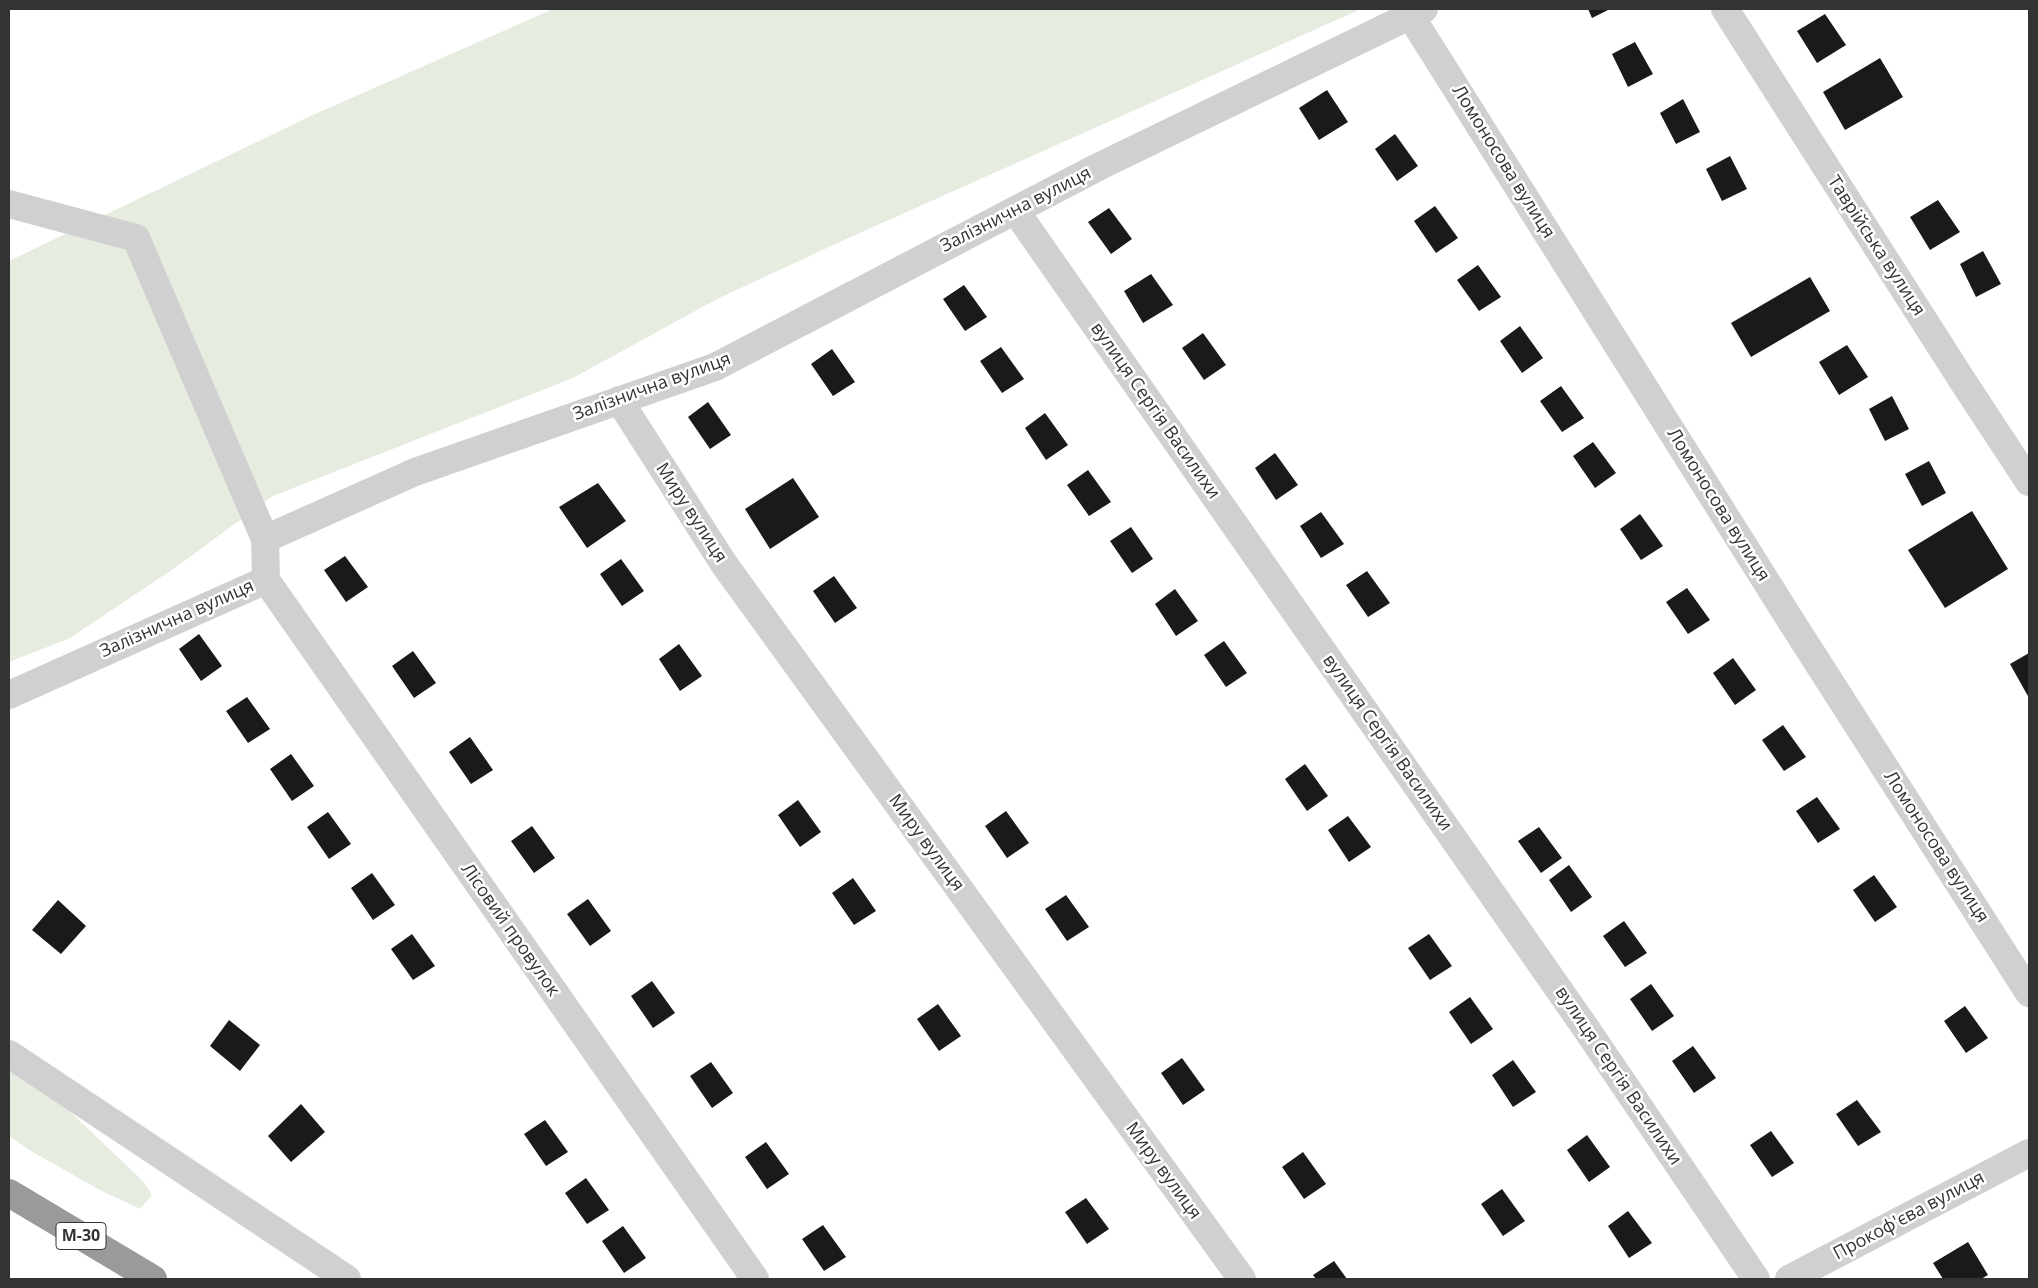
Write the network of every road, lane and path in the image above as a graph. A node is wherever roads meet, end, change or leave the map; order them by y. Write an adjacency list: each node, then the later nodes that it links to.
1 (1725, 9): 6 (street, Таврійська вулиця)
2 (1417, 12): 4 (street, Залізнична вулиця); 10 (street, Ломоносова вулиця)
3 (9, 204): 7 (street)
4 (1015, 210): 5 (street, Залізнична вулиця); 18 (street, вулиця Сергія Василихи)
5 (619, 400): 7 (street, Залізнична вулиця); 17 (street, Миру вулиця)
6 (2029, 482)
7 (264, 539): 8 (street, Залізнична вулиця)
8 (266, 580): 9 (street, Залізнична вулиця); 16 (street, Лісовий провулок)
9 (9, 695)
10 (2029, 993)
11 (9, 1054): 15 (street)
12 (2029, 1153): 19 (street, Прокоф'єва вулиця)
13 (9, 1193): 14 (highway, М-30)
14 (153, 1279)
15 (347, 1279)
16 (755, 1279)
17 (1242, 1279)
18 (1756, 1279)
19 (1789, 1279)

